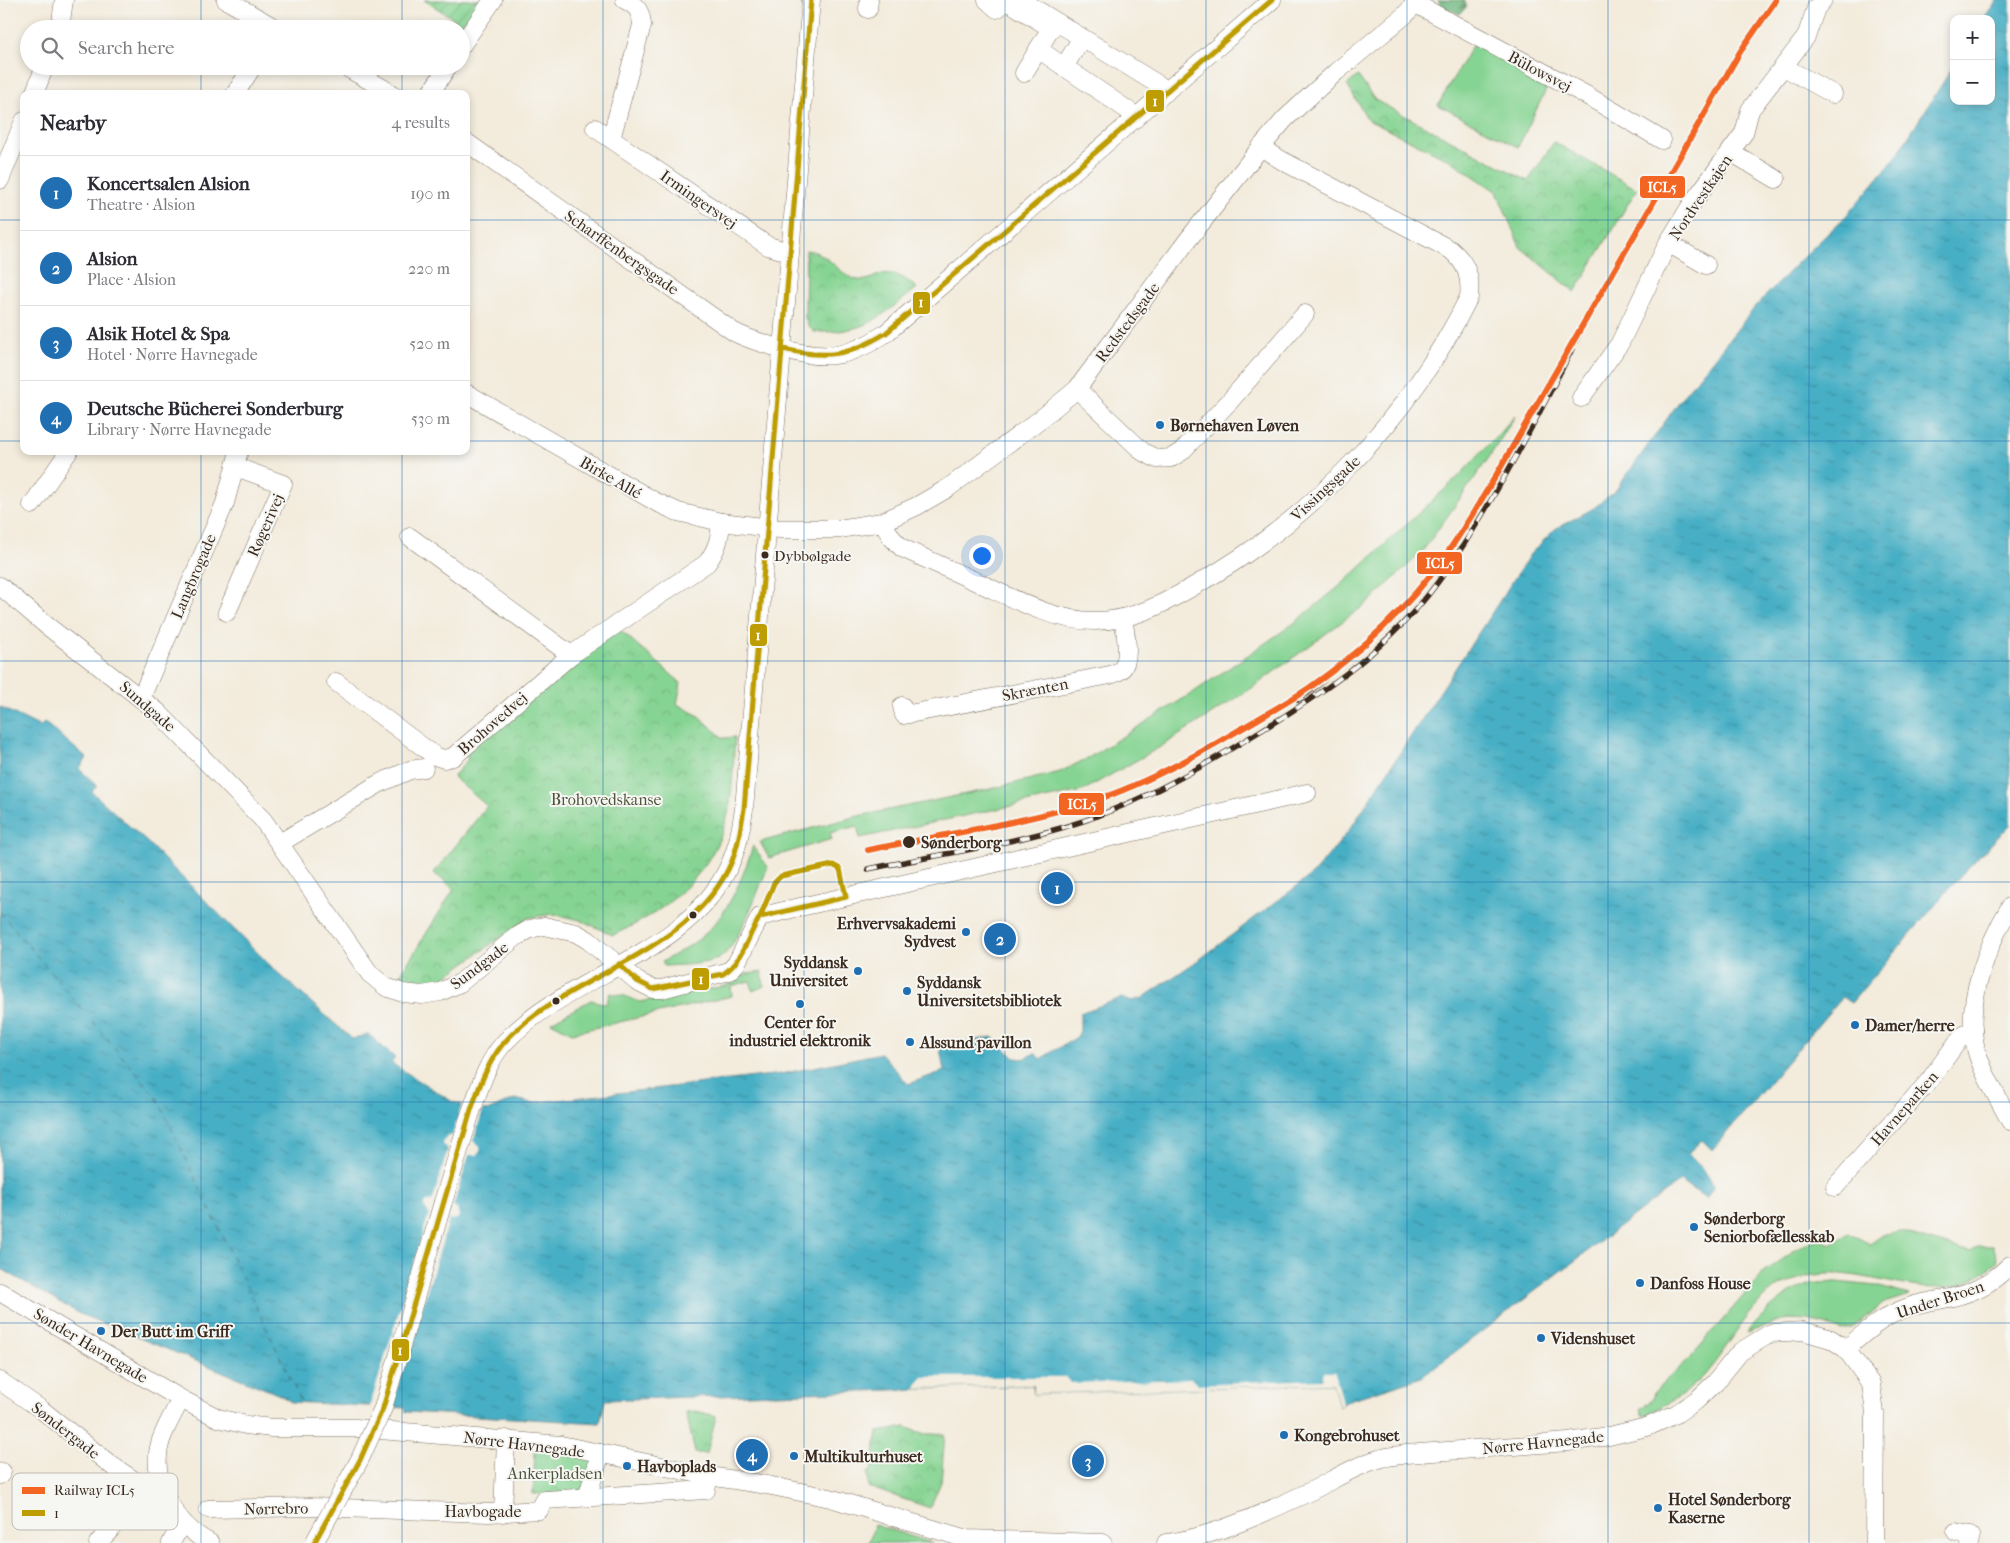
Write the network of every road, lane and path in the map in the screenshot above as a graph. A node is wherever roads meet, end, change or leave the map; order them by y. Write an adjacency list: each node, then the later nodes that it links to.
1 (64, 0): 12 (street)
2 (226, 0): 13 (street)
3 (493, 0): 14 (street)
4 (625, 0): 33 (street)
5 (811, 0): 41 (street)
6 (987, 0): 7 (street)
7 (1005, 0): 16 (street)
8 (1021, 0): 28 (street)
9 (1272, 0): 28 (street, Scharffenbergsgade)
10 (1823, 0): 18 (street, Nordvestkajen)
11 (1417, 2): 34 (street, Bülowsvej); 36 (street, Redstedsgade)
12 (61, 20)
13 (261, 20)
14 (470, 33)
15 (1078, 44): 17 (street)
16 (1038, 49): 17 (street); 19 (street)
17 (1064, 67): 30 (street)
18 (1784, 67): 29 (street); 37 (street, Nordvestkajen)
19 (1024, 73)
20 (41, 75): 24 (street)
21 (248, 75): 25 (street)
22 (360, 75): 26 (street)
23 (442, 75): 27 (street)
24 (36, 90)
25 (238, 90)
26 (386, 90)
27 (433, 90)
28 (1166, 93): 30 (street, Scharffenbergsgade)
29 (1832, 94)
30 (1135, 119): 44 (street, Scharffenbergsgade)
31 (595, 128): 33 (street, Irmingersvej)
32 (20, 131): 39 (street)
33 (611, 139): 41 (street, Irmingersvej)
34 (1662, 140)
35 (470, 145): 44 (street, Scharffenbergsgade)
36 (1260, 146): 45 (street, Redstedsgade); 57 (street, Vissingsgade)
37 (1731, 152): 38 (street); 40 (street, Nordvestkajen)
38 (1776, 179)
39 (0, 180)
40 (1668, 242): 42 (street); 47 (street, Nordvestkajen)
41 (789, 252): 44 (street)
42 (1706, 265)
43 (1304, 314): 45 (street)
44 (783, 349): 53 (street)
45 (1077, 389): 52 (street, Redstedsgade)
46 (470, 395): 51 (street, Birke Allé)
47 (1580, 398)
48 (66, 455): 50 (street)
49 (237, 459): 56 (street, Røgerivej); 60 (street, Langbrogade)
50 (32, 504)
51 (721, 522): 53 (street, Birke Allé); 58 (street, Brohovedvej)
52 (882, 522): 53 (street, Redstedsgade); 57 (street, Vissingsgade)
53 (768, 528): 66 (street)
54 (410, 537): 58 (street)
55 (0, 586): 60 (street, Sundgade)
56 (227, 612)
57 (1123, 618): 61 (street, Skrænten)
58 (571, 655): 59 (street, Brohovedvej)
59 (336, 682)
60 (141, 698): 64 (street, Sundgade)
61 (902, 706)
62 (424, 768): 64 (street)
63 (1307, 793): 66 (street, Sundgade)
64 (280, 843): 66 (street, Sundgade)
65 (2010, 907): 67 (street)
66 (619, 964): 93 (street, bridge)
67 (1973, 1030): 68 (street); 69 (street, Havneparken)
68 (2010, 1121)
69 (1834, 1187)
70 (2010, 1265): 72 (street, Under Broen)
71 (0, 1292): 74 (street, Sønder Havnegade)
72 (1846, 1349): 95 (street, Nørre Havnegade); 96 (street, Nørre Havnegade)
73 (0, 1381): 77 (street, Søndergade)
74 (181, 1398): 75 (street, Nørre Havnegade); 78 (street)
75 (506, 1439): 76 (street, Nørre Havnegade); 83 (street)
76 (601, 1453): 79 (street, Nørre Havnegade); 80 (street)
77 (123, 1473)
78 (159, 1473)
79 (709, 1476): 80 (street, Havbogade); 89 (street, Nørre Havnegade)
80 (587, 1497): 83 (street, Havbogade)
81 (208, 1509): 82 (street, Nørrebro)
82 (404, 1511): 83 (street, Havbogade)
83 (503, 1513)
84 (178, 1516): 85 (street)
85 (182, 1523): 86 (street); 92 (street)
86 (178, 1529)
87 (110, 1530): 90 (street)
88 (177, 1530): 91 (street)
89 (967, 1541): 94 (street, Nørre Havnegade)
90 (98, 1543)
91 (171, 1543)
92 (210, 1543)
93 (314, 1543)
94 (1103, 1543)
95 (1166, 1543)
96 (1874, 1543)

